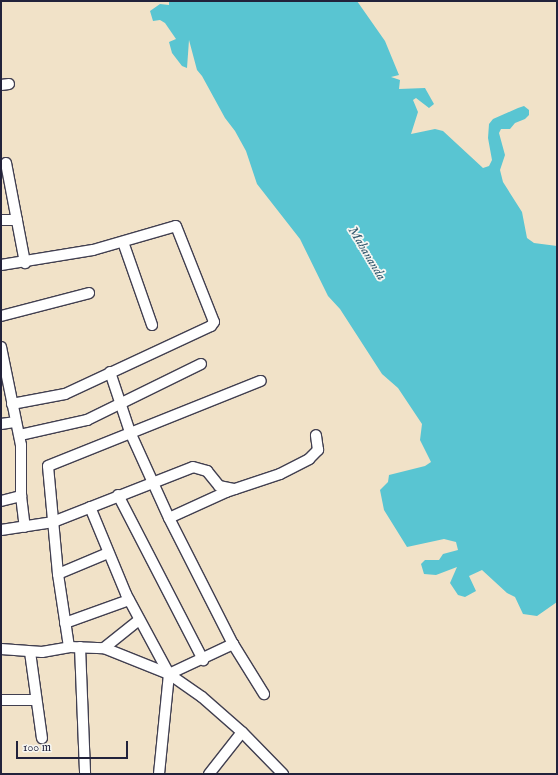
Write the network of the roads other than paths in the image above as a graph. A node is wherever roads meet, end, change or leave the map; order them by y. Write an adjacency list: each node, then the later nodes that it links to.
1 (6, 163): 3 (street)
2 (1, 220): 3 (street)
3 (17, 220): 5 (street)
4 (123, 242): 5 (street); 9 (street); 12 (street)
5 (25, 262): 6 (street)
6 (1, 266)
7 (89, 293): 8 (street)
8 (1, 316)
9 (152, 325)
10 (1, 347): 15 (street)
11 (201, 364): 14 (street)
12 (110, 372): 14 (street); 15 (street)
13 (261, 380): 18 (street)
14 (121, 401): 18 (street); 19 (street)
15 (12, 404): 16 (street)
16 (16, 422): 17 (street); 19 (street)
17 (1, 424)
18 (130, 432): 21 (street); 28 (street)
19 (20, 435): 24 (street)
20 (316, 435): 22 (street)
21 (153, 482): 22 (street); 23 (street); 27 (street)
22 (235, 489): 27 (street)
23 (118, 495): 26 (street); 42 (street)
24 (21, 496): 25 (street); 29 (street)
25 (1, 501)
26 (90, 507): 28 (street); 31 (street)
27 (168, 518): 36 (street)
28 (53, 522): 29 (street); 32 (street)
29 (25, 526): 30 (street)
30 (1, 530)
31 (108, 553): 32 (street); 33 (street)
32 (58, 574): 35 (street)
33 (129, 600): 34 (street); 35 (street)
34 (140, 620): 39 (street); 43 (street)
35 (66, 623): 38 (street)
36 (233, 644): 42 (street); 44 (street)
37 (80, 646): 38 (street); 39 (street); 49 (street)
38 (69, 647): 41 (street)
39 (104, 648): 43 (street)
40 (1, 649): 41 (street)
41 (30, 652): 46 (street)
42 (203, 660): 43 (street)
43 (169, 674): 47 (street); 50 (street)
44 (264, 694)
45 (1, 700): 46 (street)
46 (36, 700): 48 (street)
47 (242, 732): 51 (street); 52 (street)
48 (42, 738)
49 (85, 774)
50 (159, 774)
51 (209, 774)
52 (283, 774)

